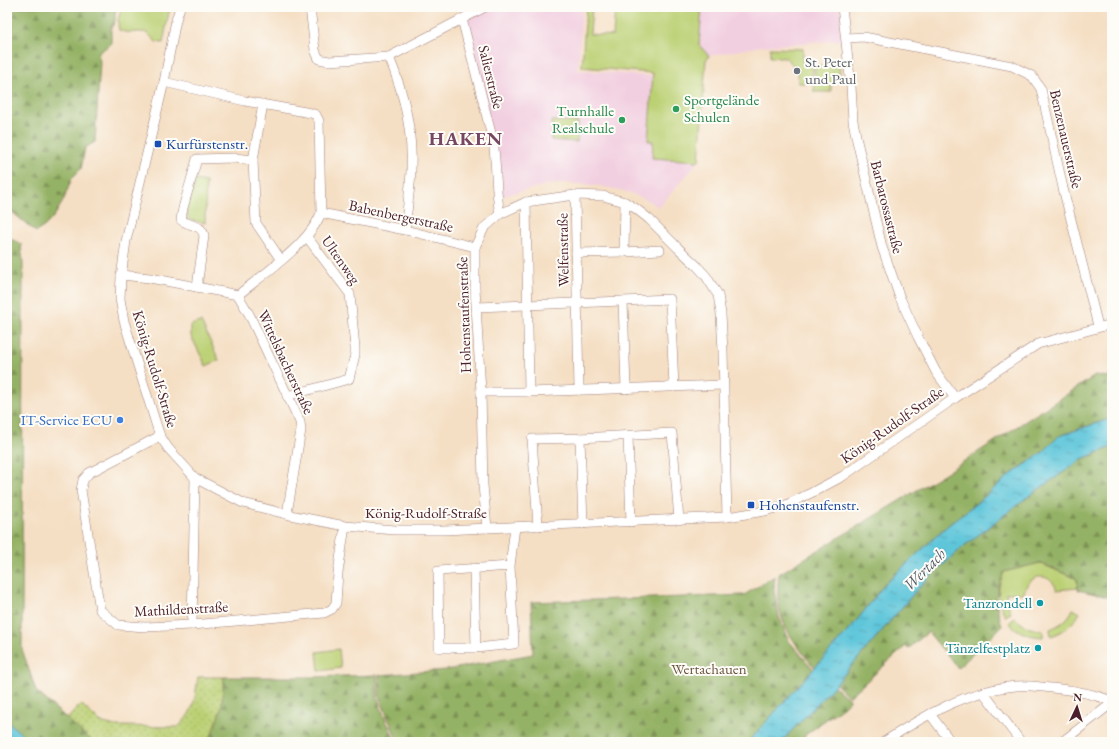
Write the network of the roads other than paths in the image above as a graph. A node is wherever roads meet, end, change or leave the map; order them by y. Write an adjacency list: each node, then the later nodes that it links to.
1 (180, 7): 8 (street, König-Rudolf-Straße)
2 (310, 7): 7 (street)
3 (485, 7): 5 (street)
4 (842, 7): 6 (street, Barbarossastraße)
5 (462, 19): 7 (street); 15 (street, Salierstraße)
6 (846, 38): 31 (street, Benzenauerstraße); 39 (street, Barbarossastraße)
7 (389, 57): 16 (street)
8 (164, 82): 9 (street); 23 (street, König-Rudolf-Straße)
9 (263, 104): 10 (street); 14 (street)
10 (253, 160): 22 (street); 24 (street)
11 (575, 195): 12 (street, Hohenstaufenstraße); 13 (street, Hohenstaufenstraße); 21 (street, Welfenstraße)
12 (526, 202): 15 (street, Hohenstaufenstraße); 28 (street)
13 (625, 202): 20 (street); 32 (street, Hohenstaufenstraße)
14 (321, 213): 16 (street, Babenbergerstraße); 17 (street)
15 (500, 214): 18 (street, Hohenstaufenstraße)
16 (405, 230): 18 (street, Babenbergerstraße)
17 (307, 237): 22 (street); 38 (street, Ultenweg)
18 (475, 247): 29 (street, Hohenstaufenstraße)
19 (660, 250): 20 (street)
20 (624, 252): 21 (street)
21 (576, 253): 27 (street, Welfenstraße)
22 (281, 260): 25 (street)
23 (121, 275): 24 (street); 40 (street, König-Rudolf-Straße)
24 (197, 287): 25 (street)
25 (238, 295): 38 (street, Wittelsbacherstraße)
26 (623, 301): 27 (street, Welfenstraße); 33 (street, Welfenstraße); 34 (street)
27 (578, 303): 28 (street, Welfenstraße); 35 (street)
28 (528, 305): 29 (street, Welfenstraße); 37 (street)
29 (477, 307): 36 (street, Hohenstaufenstraße)
30 (1112, 324): 31 (street, König-Rudolf-Straße)
31 (1098, 326): 39 (street, König-Rudolf-Straße)
32 (723, 385): 33 (street); 45 (street, Hohenstaufenstraße)
33 (674, 387): 34 (street)
34 (626, 389): 35 (street)
35 (579, 390): 37 (street)
36 (481, 392): 37 (street); 52 (street, Hohenstaufenstraße)
37 (530, 392)
38 (287, 396): 44 (street, Wittelsbacherstraße)
39 (954, 398): 45 (street, König-Rudolf-Straße)
40 (160, 436): 43 (street, König-Rudolf-Straße); 55 (street, Mathildenstraße)
41 (628, 436): 42 (street); 46 (street); 47 (street)
42 (580, 438): 48 (street); 50 (street)
43 (194, 478): 44 (street, König-Rudolf-Straße); 55 (street)
44 (287, 514): 49 (street, König-Rudolf-Straße)
45 (727, 517): 46 (street, König-Rudolf-Straße)
46 (679, 520): 47 (street, König-Rudolf-Straße)
47 (631, 522): 48 (street, König-Rudolf-Straße)
48 (583, 524): 50 (street, König-Rudolf-Straße)
49 (344, 526): 52 (street, König-Rudolf-Straße); 55 (street, Mathildenstraße)
50 (538, 526): 51 (street, König-Rudolf-Straße)
51 (515, 527): 52 (street, König-Rudolf-Straße); 53 (street)
52 (487, 528)
53 (510, 566): 54 (street); 56 (street)
54 (474, 568): 56 (street); 56 (street)
55 (192, 625)
56 (476, 648)
57 (983, 692): 58 (street); 59 (street); 62 (street)
58 (1112, 702): 63 (street)
59 (930, 714): 60 (street); 61 (street)
60 (884, 742)
61 (951, 742)
62 (1021, 742)
63 (1062, 742)

